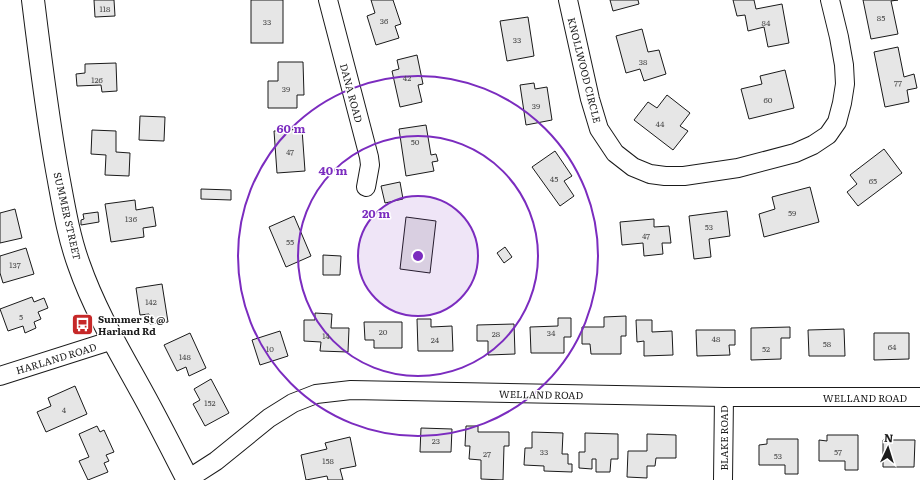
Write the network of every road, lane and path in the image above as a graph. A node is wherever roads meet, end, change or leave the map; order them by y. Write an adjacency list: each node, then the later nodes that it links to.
1 (33, 0): 6 (street, SUMMER STREET)
2 (328, 0): 5 (street, DANA ROAD)
3 (568, 0): 4 (street, KNOLLWOOD CIRCLE)
4 (830, 0)
5 (366, 186)
6 (113, 340): 7 (street, HARLAND ROAD); 10 (street, SUMMER STREET)
7 (0, 376)
8 (724, 397): 9 (street, WELLAND ROAD); 10 (street, WELLAND ROAD); 11 (street, BLAKE ROAD)
9 (920, 397)
10 (188, 480)
11 (723, 480)

